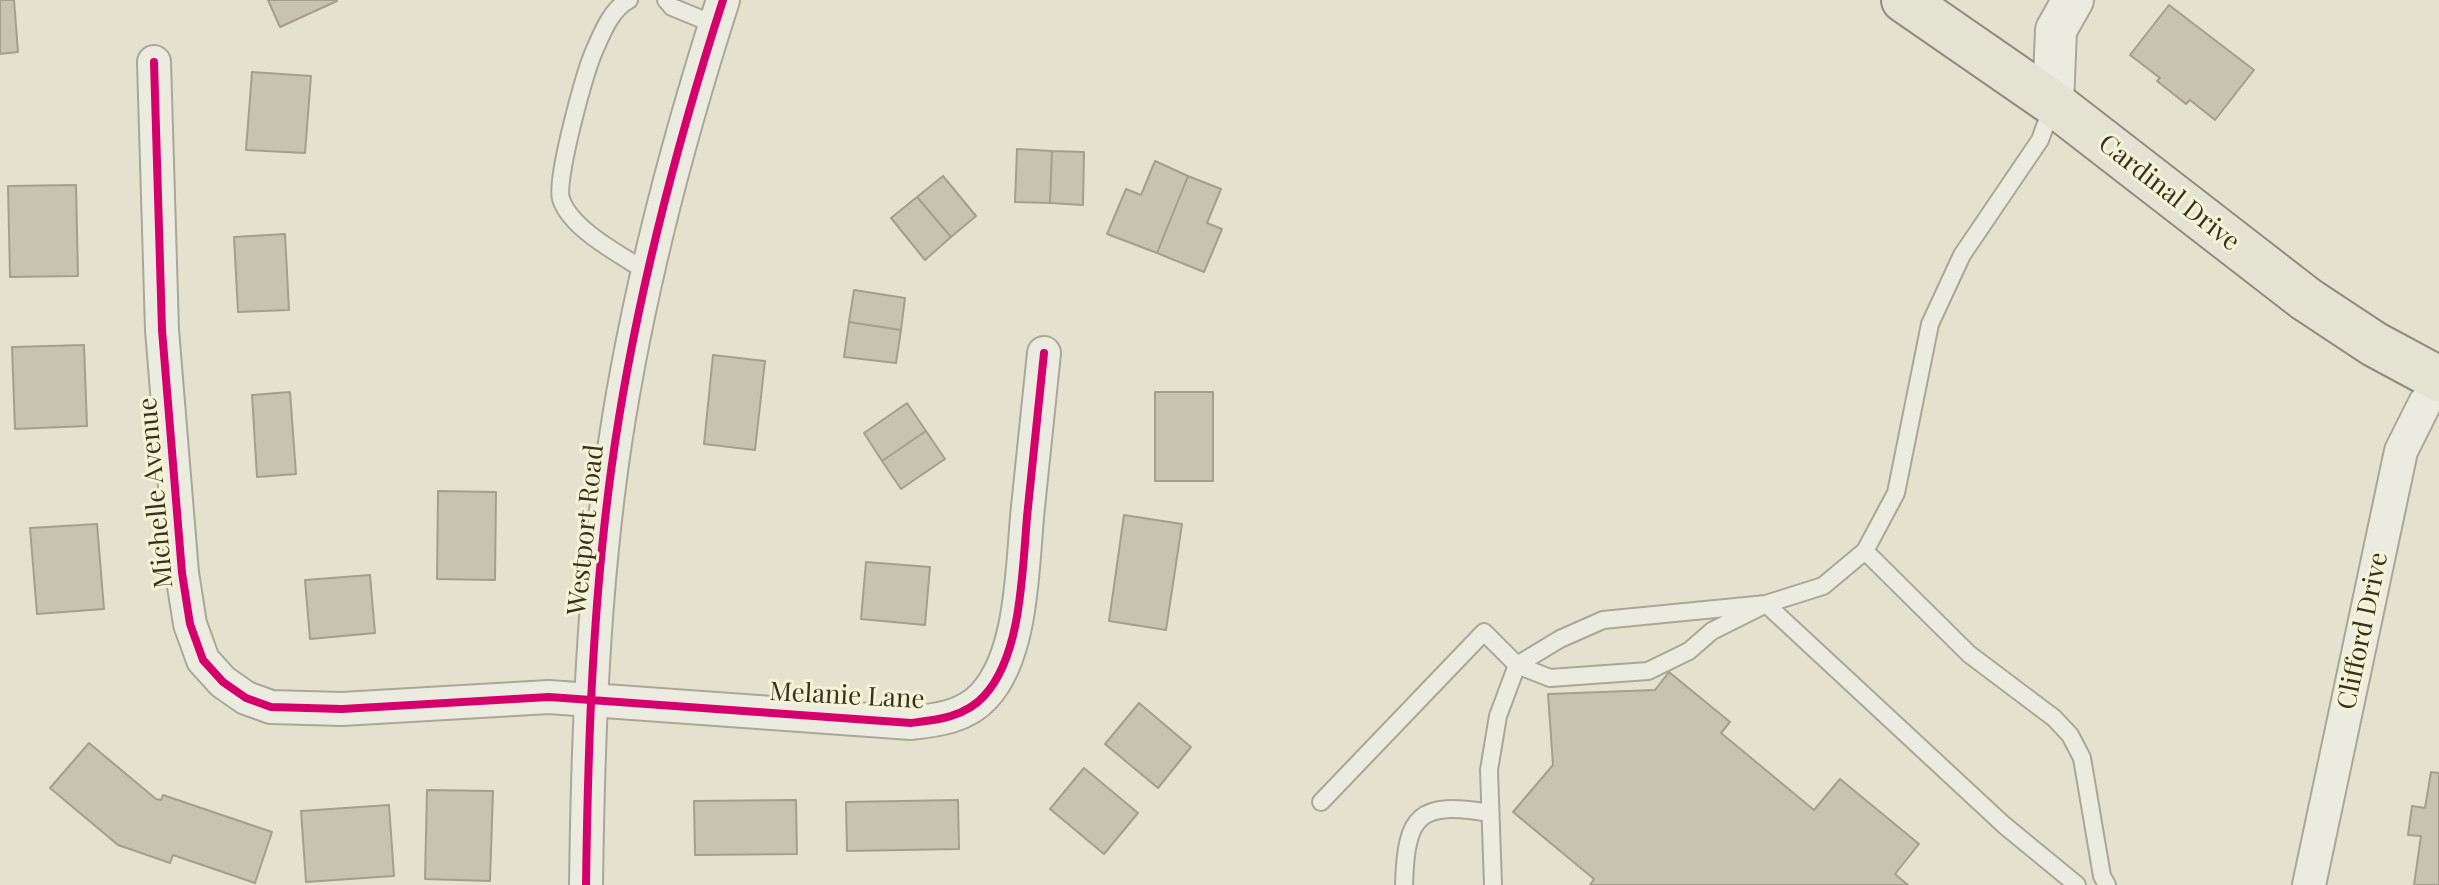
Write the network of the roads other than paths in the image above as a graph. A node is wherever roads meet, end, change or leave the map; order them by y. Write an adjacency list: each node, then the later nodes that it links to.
1 (629, 0): 8 (lane)
2 (666, 0): 5 (lane)
3 (1904, 0): 7 (main road, Cardinal Drive)
4 (2073, 0): 7 (street)
5 (720, 12): 8 (street, Westport Road)
6 (154, 62): 15 (street, Michelle Avenue)
7 (2053, 103): 10 (main road, Cardinal Drive); 12 (lane)
8 (649, 273): 15 (street, Westport Road)
9 (1044, 353): 15 (street, Melanie Lane)
10 (2439, 379)
11 (2439, 386): 23 (street, Clifford Drive)
12 (1865, 551): 13 (lane); 22 (lane)
13 (1766, 604): 14 (lane); 14 (lane); 21 (lane)
14 (1517, 665): 16 (lane); 17 (lane)
15 (589, 699): 18 (street, Westport Road)
16 (1321, 802)
17 (1490, 813): 19 (lane); 20 (lane)
18 (586, 885)
19 (1404, 885)
20 (1493, 885)
21 (2077, 885)
22 (2107, 885)
23 (2309, 885)

